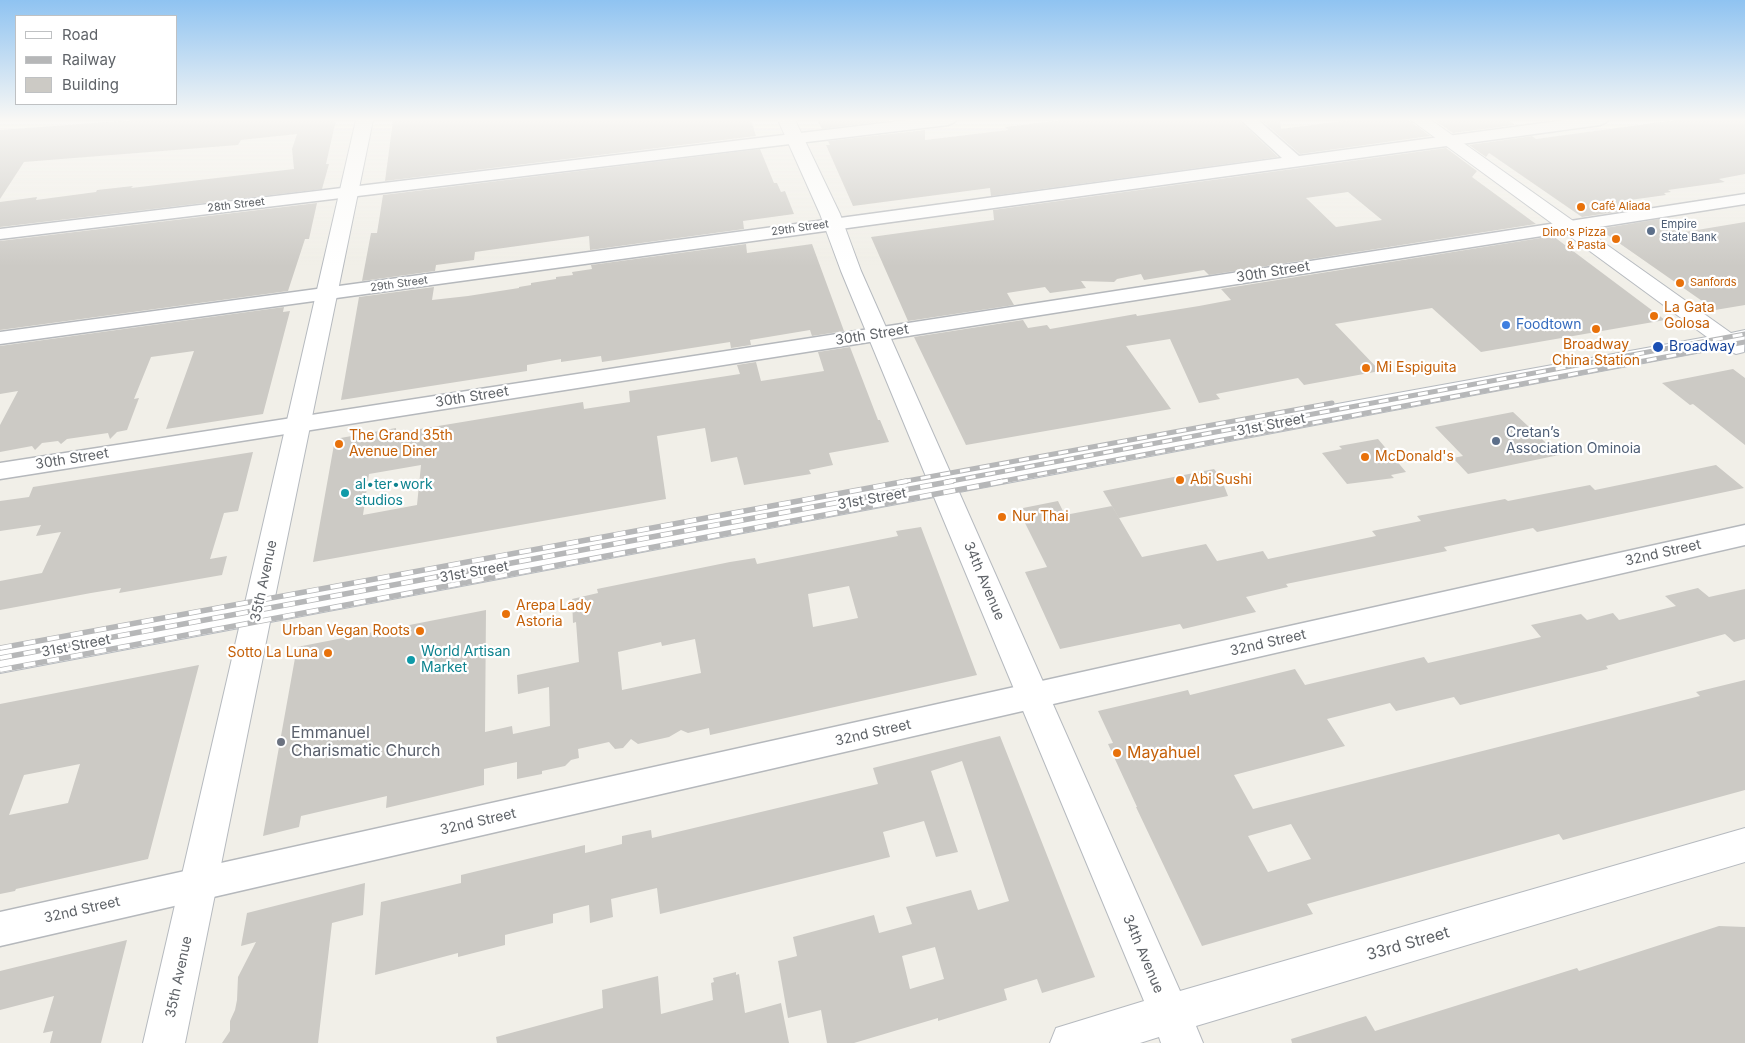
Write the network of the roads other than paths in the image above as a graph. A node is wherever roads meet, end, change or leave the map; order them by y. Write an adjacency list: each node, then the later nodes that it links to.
1 (353, 169): 6 (main road, 35th Avenue)
2 (512, 169): 6 (street, 28th Street)
3 (809, 169): 8 (main road, 34th Avenue)
4 (1245, 169): 8 (street, 29th Street)
5 (1488, 169): 9 (main road)
6 (348, 192): 10 (street, 28th Street); 11 (main road, 35th Avenue)
7 (1745, 199): 9 (street, 30th Street)
8 (834, 223): 11 (street, 29th Street); 12 (main road, 34th Avenue)
9 (1568, 226): 12 (street, 30th Street); 14 (main road)
10 (0, 234)
11 (326, 294): 13 (street, 29th Street); 15 (main road, 35th Avenue)
12 (878, 334): 15 (street, 30th Street); 17 (main road, 34th Avenue)
13 (0, 338)
14 (1739, 344): 17 (main road, 31st Street)
15 (298, 424): 16 (street, 30th Street); 19 (main road, 35th Avenue)
16 (0, 471)
17 (943, 486): 19 (main road, 31st Street); 21 (main road, 34th Avenue)
18 (1745, 535): 21 (street, 32nd Street)
19 (257, 612): 20 (main road, 31st Street); 23 (main road, 35th Avenue)
20 (0, 660)
21 (1033, 696): 23 (street, 32nd Street); 25 (main road, 34th Avenue)
22 (1745, 845): 25 (main road, 33rd Street)
23 (198, 885): 24 (street, 32nd Street); 26 (main road, 35th Avenue)
24 (0, 929)
25 (1175, 1029): 27 (main road, 33rd Street)
26 (164, 1043)
27 (1072, 1043)

